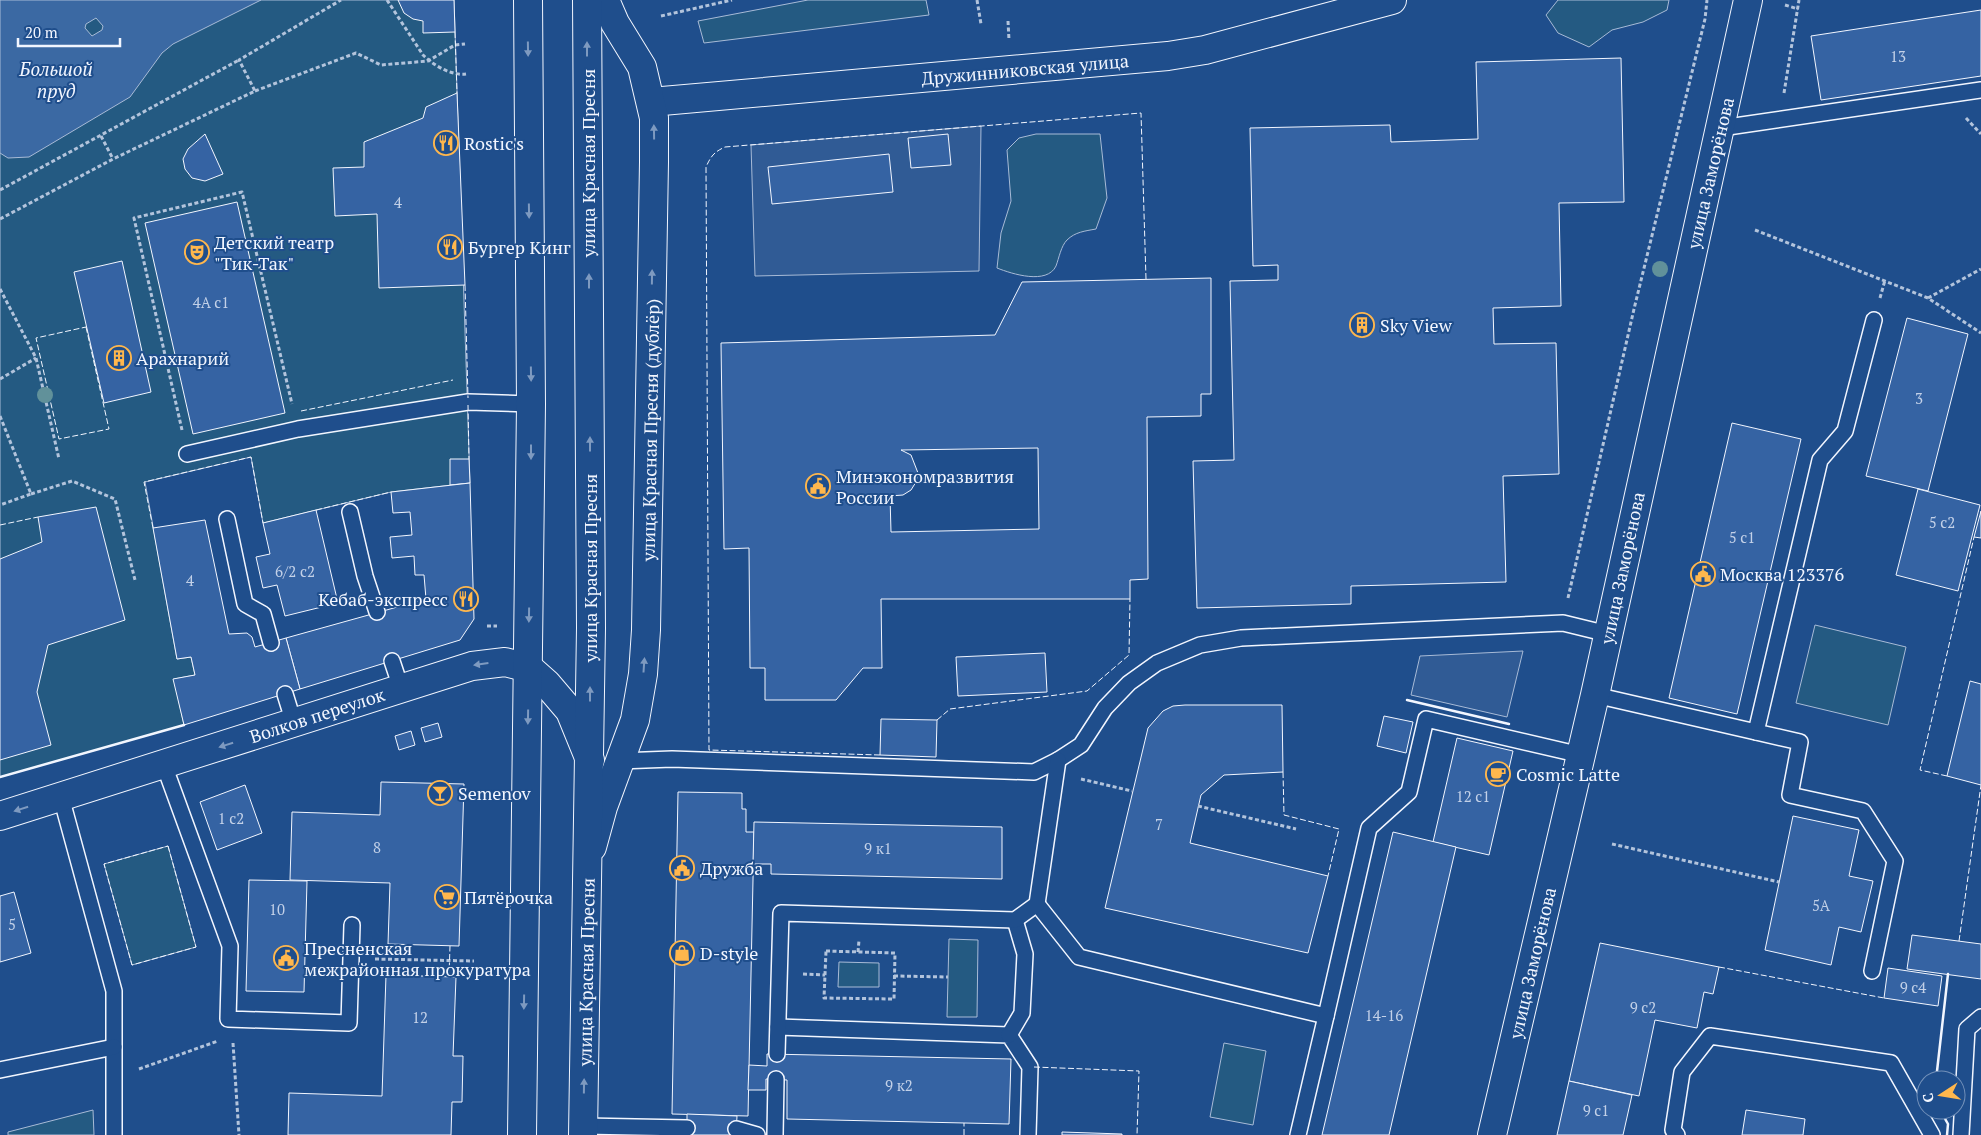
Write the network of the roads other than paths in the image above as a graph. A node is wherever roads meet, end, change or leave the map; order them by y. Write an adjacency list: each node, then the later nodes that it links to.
1 (528, 0): 10 (street, one-way to 10)
2 (587, 0): 25 (street, улица Красная Пресня, one-way to 2)
3 (605, 0): 7 (street, улица Красная Пресня (дублёр))
4 (1392, 0): 7 (street, Дружинниковская улица)
5 (1748, 0): 8 (street, улица Заморёнова)
6 (1981, 90): 8 (lane)
7 (651, 102): 27 (street, улица Красная Пресня (дублёр), one-way to 7)
8 (1721, 128): 15 (street, улица Заморёнова)
9 (1874, 320): 23 (lane)
10 (531, 404): 11 (lane); 18 (street, one-way to 18)
11 (188, 454)
12 (350, 512): 14 (lane)
13 (227, 519): 16 (lane)
14 (377, 612)
15 (1608, 634): 21 (street, улица Заморёнова); 26 (lane)
16 (271, 643)
17 (392, 661): 19 (lane)
18 (529, 668): 19 (street, Волков переулок, one-way to 19); 25 (street, Волков переулок); 48 (street, one-way to 48)
19 (401, 688): 22 (street, Волков переулок)
20 (285, 694): 22 (lane)
21 (1595, 695): 23 (lane); 24 (street, улица Заморёнова)
22 (294, 723): 28 (street, Волков переулок, one-way to 28)
23 (1756, 732): 35 (lane)
24 (1581, 755): 36 (lane); 53 (street, улица Заморёнова)
25 (590, 760): 31 (street, улица Красная Пресня)
26 (1058, 760): 27 (lane); 32 (lane)
27 (619, 761): 31 (street, улица Красная Пресня (дублёр))
28 (164, 765): 29 (street, Волков переулок); 34 (lane)
29 (61, 797): 30 (street, Волков переулок, one-way to 30); 40 (lane)
30 (0, 816)
31 (588, 863): 46 (street, улица Красная Пресня, one-way to 31)
32 (1038, 904): 33 (lane); 36 (lane)
33 (1015, 920): 38 (lane); 39 (lane)
34 (352, 925)
35 (1872, 972)
36 (1326, 1016): 52 (lane)
37 (1981, 1017): 56 (lane)
38 (778, 1027): 39 (lane); 41 (lane)
39 (1009, 1036): 51 (lane)
40 (114, 1047): 42 (lane); 47 (lane)
41 (777, 1054)
42 (0, 1070)
43 (776, 1079): 50 (lane)
44 (687, 1128): 46 (lane)
45 (736, 1129): 49 (lane)
46 (584, 1130)
47 (114, 1135)
48 (522, 1135)
49 (757, 1135)
50 (775, 1135)
51 (1028, 1135)
52 (1298, 1135)
53 (1492, 1135)
54 (1677, 1135): 55 (lane)
55 (1932, 1135)
56 (1961, 1135)

